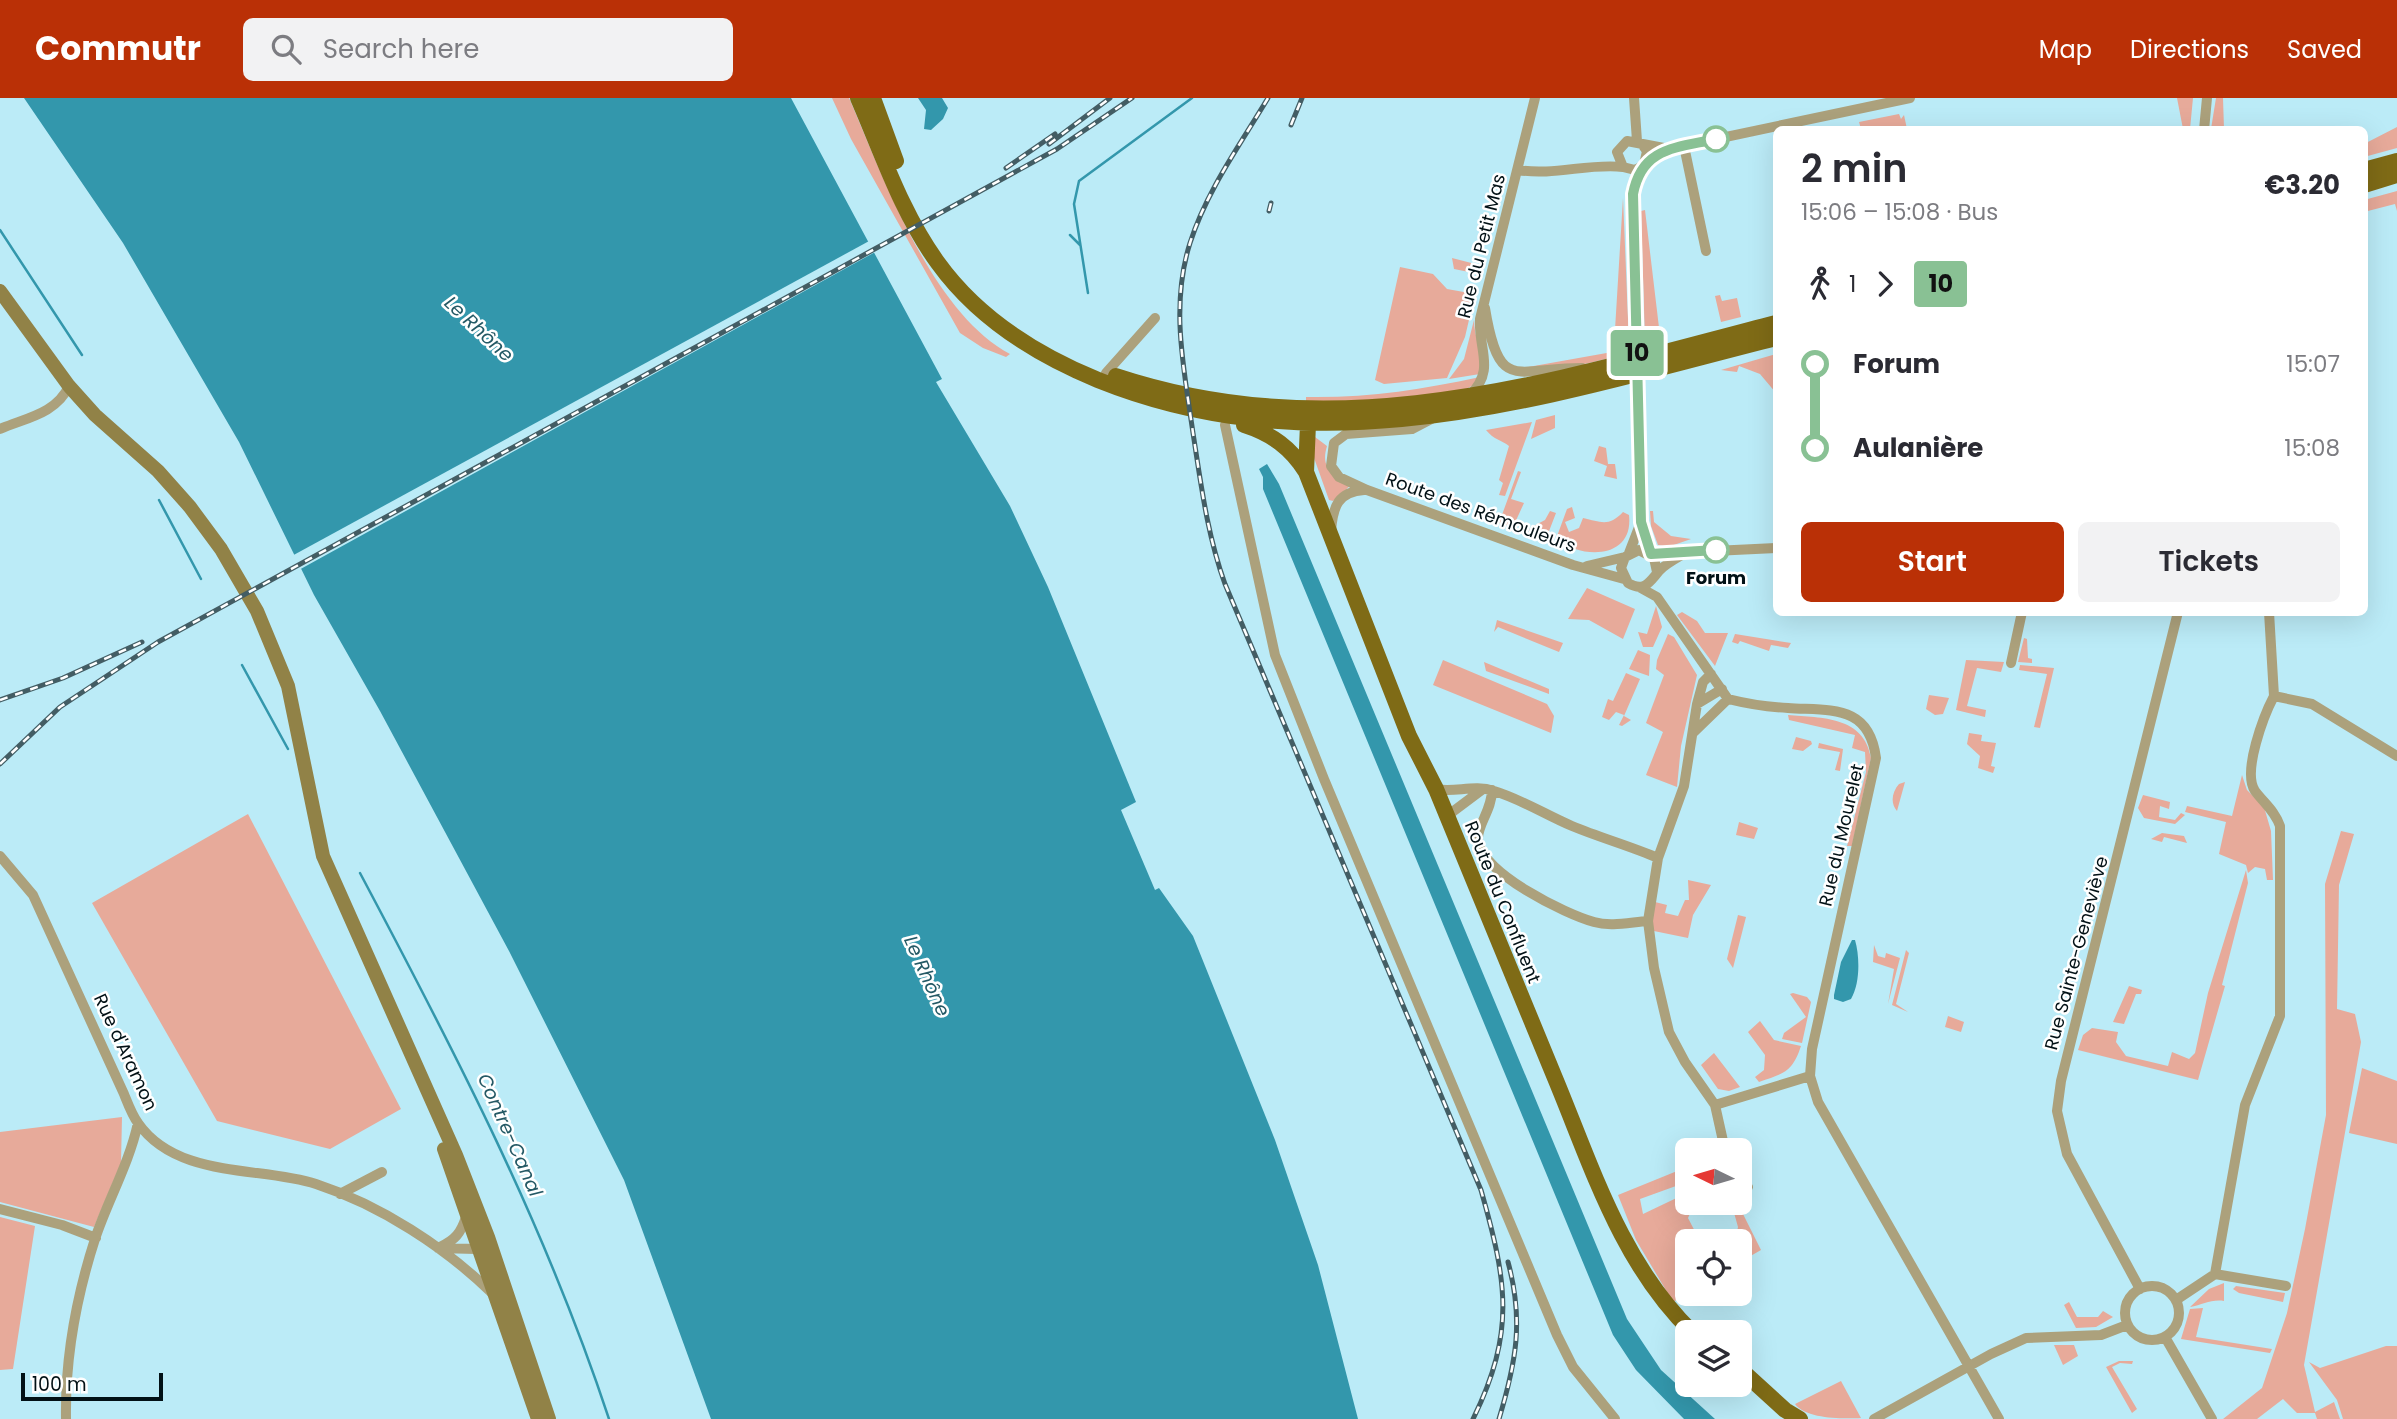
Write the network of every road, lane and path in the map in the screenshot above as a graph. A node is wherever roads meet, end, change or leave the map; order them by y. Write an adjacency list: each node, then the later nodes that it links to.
1 (858, 98): 36 (main road)
2 (873, 98): 30 (main road)
3 (1535, 98): 19 (street, Rue du Petit Mas)
4 (1634, 98): 10 (street)
5 (1910, 98): 7 (street)
6 (2206, 103): 8 (street)
7 (1778, 126)
8 (2203, 126)
9 (1773, 127): 11 (street)
10 (1639, 142): 12 (street); 13 (street); 15 (street)
11 (1684, 146): 12 (street); 23 (street)
12 (1669, 149): 15 (street)
13 (1617, 152): 16 (street); 17 (street)
14 (2397, 161): 18 (main road)
15 (1643, 164): 17 (street); 22 (street)
16 (1596, 165): 17 (street); 19 (street)
17 (1624, 168): 22 (street)
18 (2368, 169)
19 (1518, 170): 25 (street, Rue du Petit Mas)
20 (2397, 175): 21 (main road)
21 (2368, 184)
22 (1633, 194): 42 (street)
23 (1706, 251)
24 (0, 291): 31 (main road)
25 (1485, 305): 29 (street); 32 (street, Rue du Petit Mas)
26 (1155, 317): 30 (street)
27 (1773, 324): 29 (main road)
28 (1773, 339): 35 (main road)
29 (1604, 367): 32 (main road)
30 (1106, 373): 33 (main road)
31 (69, 386): 38 (street); 70 (main road)
32 (1468, 397): 34 (main road)
33 (1289, 407): 34 (main road); 37 (main road)
34 (1395, 408): 37 (main road)
35 (1433, 418): 37 (main road); 41 (street, Route des Rémouleurs)
36 (1222, 419): 37 (main road); 39 (main road); 98 (street)
37 (1304, 422): 39 (main road); 40 (main road)
38 (0, 429)
39 (1297, 458): 40 (main road)
40 (1306, 472): 43 (main road, Route du Confluent)
41 (1367, 490): 43 (street); 48 (street, Route des Rémouleurs)
42 (1641, 522): 46 (street); 47 (street)
43 (1331, 533): 63 (main road, Route du Confluent)
44 (1773, 548): 45 (street)
45 (1687, 552): 46 (street); 49 (street)
46 (1650, 554): 47 (street); 49 (street)
47 (1627, 555): 48 (street); 50 (street)
48 (1583, 567): 50 (street, Route des Rémouleurs)
49 (1656, 576): 51 (street); 52 (street)
50 (1624, 579): 51 (street)
51 (1639, 587): 52 (street)
52 (1657, 597): 57 (street)
53 (2021, 616): 56 (street)
54 (2177, 616): 85 (street, Rue Sainte-Geneviève)
55 (2269, 616): 59 (street)
56 (2011, 663)
57 (1711, 674): 58 (street); 60 (street)
58 (1725, 694): 60 (street); 61 (street); 69 (street, Rue du Mourelet)
59 (2274, 696): 62 (street); 83 (street)
60 (1697, 705): 61 (street)
61 (1694, 732): 67 (street)
62 (2397, 756)
63 (1436, 789): 64 (street); 65 (main road, Route du Confluent)
64 (1487, 789): 65 (street); 67 (street); 68 (street)
65 (1447, 816): 88 (main road, Route du Confluent)
66 (0, 856): 72 (street, Rue d'Aramon)
67 (1658, 858): 68 (street)
68 (1648, 921): 71 (street)
69 (1810, 1076): 71 (street); 92 (street)
70 (427, 1094): 77 (main road); 78 (main road)
71 (1715, 1105): 73 (street)
72 (138, 1123): 75 (street, Rue d'Aramon); 79 (street)
73 (1722, 1138)
74 (382, 1172): 75 (street)
75 (340, 1194): 80 (street, Rue d'Aramon)
76 (0, 1209): 79 (street)
77 (466, 1217): 80 (street); 81 (main road)
78 (488, 1237): 81 (street); 90 (main road)
79 (96, 1238): 95 (street)
80 (438, 1248): 81 (street, Rue d'Aramon); 82 (street)
81 (481, 1253): 82 (street); 86 (main road); 90 (street)
82 (462, 1267): 86 (street)
83 (2216, 1274): 84 (street); 87 (street)
84 (2286, 1286)
85 (2140, 1289): 87 (street); 89 (street)
86 (493, 1294): 96 (main road)
87 (2176, 1300): 91 (street)
88 (1680, 1320)
89 (2127, 1325): 91 (street); 92 (street)
90 (521, 1333): 97 (main road)
91 (2165, 1337): 102 (street)
92 (1969, 1366): 100 (street); 101 (street)
93 (1752, 1381): 94 (main road)
94 (1786, 1415): 99 (main road)
95 (66, 1419)
96 (538, 1419)
97 (550, 1419)
98 (1615, 1419)
99 (1800, 1419)
100 (1874, 1419)
101 (1999, 1419)
102 (2212, 1419)

